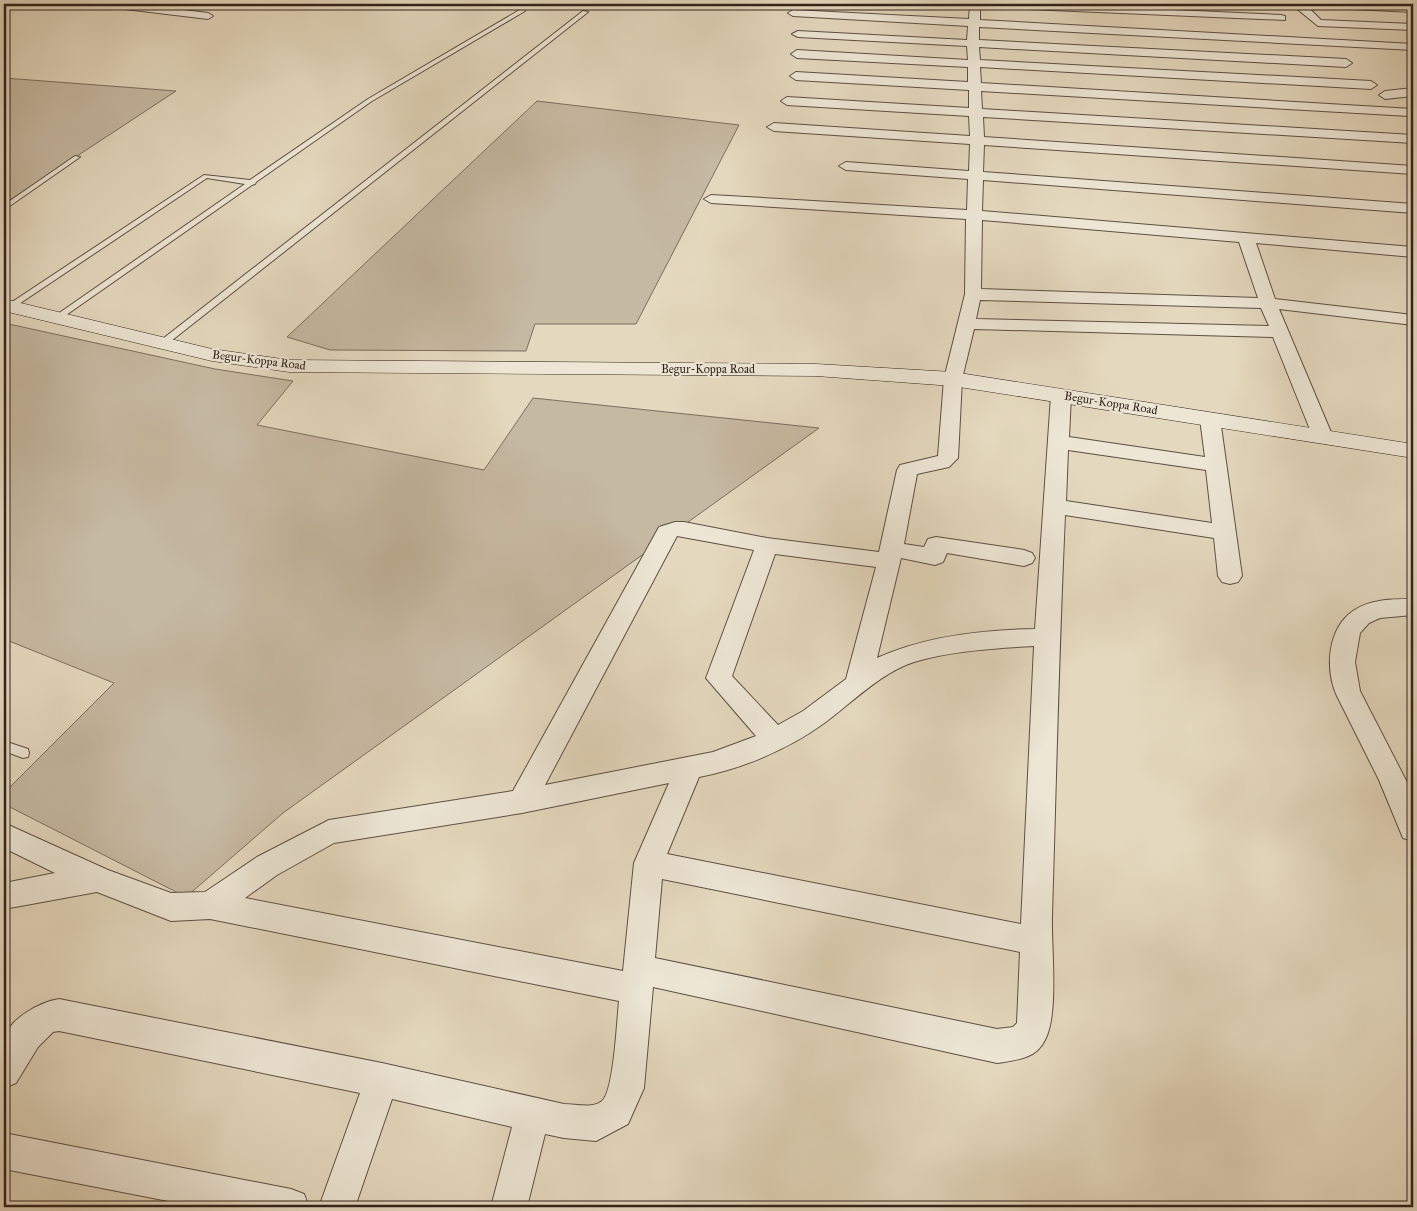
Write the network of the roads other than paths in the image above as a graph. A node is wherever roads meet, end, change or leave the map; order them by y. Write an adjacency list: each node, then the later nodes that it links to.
1 (108, 4): 8 (street)
2 (976, 4): 9 (street); 10 (street)
3 (1257, 4): 10 (street)
4 (1413, 9): 11 (street)
5 (523, 10): 34 (lane)
6 (585, 12): 48 (lane)
7 (793, 13): 9 (street)
8 (208, 16)
9 (974, 22): 13 (street); 14 (street)
10 (1288, 22): 13 (street)
11 (1413, 27)
12 (798, 34): 14 (street)
13 (1317, 41): 15 (street); 17 (street)
14 (973, 42): 17 (street); 18 (street)
15 (1413, 47)
16 (797, 54): 18 (street)
17 (1346, 62): 20 (street)
18 (974, 64): 20 (street); 21 (street)
19 (796, 76): 21 (street)
20 (1371, 85): 23 (street)
21 (975, 87): 25 (street); 26 (street)
22 (1413, 92): 23 (street)
23 (1385, 95): 26 (street)
24 (787, 101): 25 (street)
25 (976, 113): 28 (street); 29 (street)
26 (1411, 113)
27 (774, 127): 29 (street)
28 (1413, 139)
29 (977, 141): 32 (street); 33 (street)
30 (78, 158): 36 (lane)
31 (846, 166): 33 (street)
32 (1413, 170)
33 (975, 177): 37 (street); 38 (street)
34 (253, 183): 43 (lane); 44 (lane)
35 (711, 199): 38 (street)
36 (4, 208)
37 (1413, 208)
38 (974, 215): 39 (street); 41 (street)
39 (1246, 238): 40 (street); 42 (street)
40 (1413, 252)
41 (974, 294): 42 (street); 46 (street)
42 (1268, 303): 45 (street); 47 (street)
43 (7, 306): 44 (main road, Begur-Koppa Road)
44 (56, 318): 48 (main road, Begur-Koppa Road)
45 (1413, 320)
46 (966, 324): 47 (street); 49 (street)
47 (1280, 332): 52 (street)
48 (163, 343): 49 (main road, Begur-Koppa Road)
49 (953, 379): 50 (main road, Begur-Koppa Road); 59 (street)
50 (1061, 396): 51 (main road, Begur-Koppa Road); 53 (street)
51 (1210, 419): 52 (main road, Begur-Koppa Road); 55 (street)
52 (1323, 437): 54 (main road, Begur-Koppa Road)
53 (1058, 442): 55 (street); 56 (street)
54 (1413, 451)
55 (1216, 465): 57 (street)
56 (1054, 506): 57 (street); 63 (street)
57 (1224, 532): 61 (street)
58 (766, 545): 59 (street); 65 (street); 69 (street)
59 (890, 555): 60 (street); 64 (street)
60 (1024, 558)
61 (1230, 576)
62 (1413, 607): 70 (street)
63 (1047, 637): 64 (street); 76 (street)
64 (858, 683): 65 (street)
65 (775, 740): 68 (street)
66 (4, 746): 67 (lane)
67 (23, 753)
68 (688, 768): 69 (street); 72 (street)
69 (522, 801): 75 (street)
70 (1413, 830)
71 (4, 835): 73 (street)
72 (648, 863): 76 (street); 77 (street)
73 (97, 879): 74 (street); 75 (street)
74 (4, 896)
75 (210, 905): 77 (street)
76 (1036, 941): 77 (street)
77 (637, 979): 80 (street)
78 (4, 1071): 79 (street)
79 (382, 1080): 80 (street); 83 (street)
80 (533, 1114): 84 (street)
81 (4, 1151): 82 (street)
82 (291, 1207)
83 (337, 1207)
84 (509, 1207)

